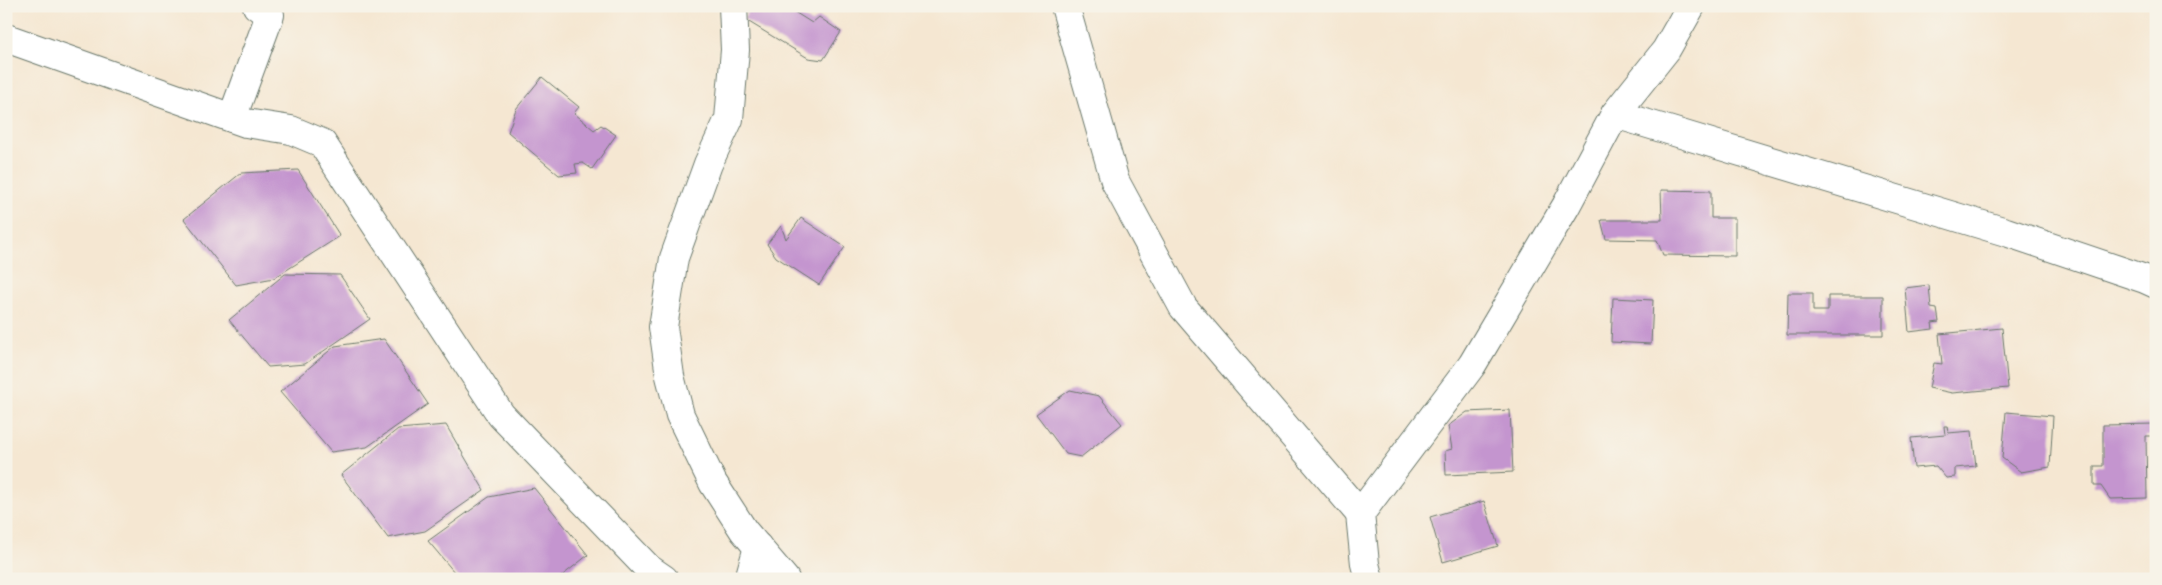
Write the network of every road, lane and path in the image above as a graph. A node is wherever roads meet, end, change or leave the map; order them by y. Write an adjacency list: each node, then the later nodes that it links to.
1 (257, 6): 7 (street)
2 (733, 6): 10 (street)
3 (1065, 6): 9 (street)
4 (1691, 6): 6 (street)
5 (6, 38): 7 (street)
6 (1616, 114): 8 (street); 9 (street)
7 (232, 118): 11 (street)
8 (2156, 284)
9 (1360, 514): 14 (street)
10 (758, 547): 12 (street); 13 (street)
11 (652, 575)
12 (749, 579)
13 (784, 579)
14 (1369, 579)

